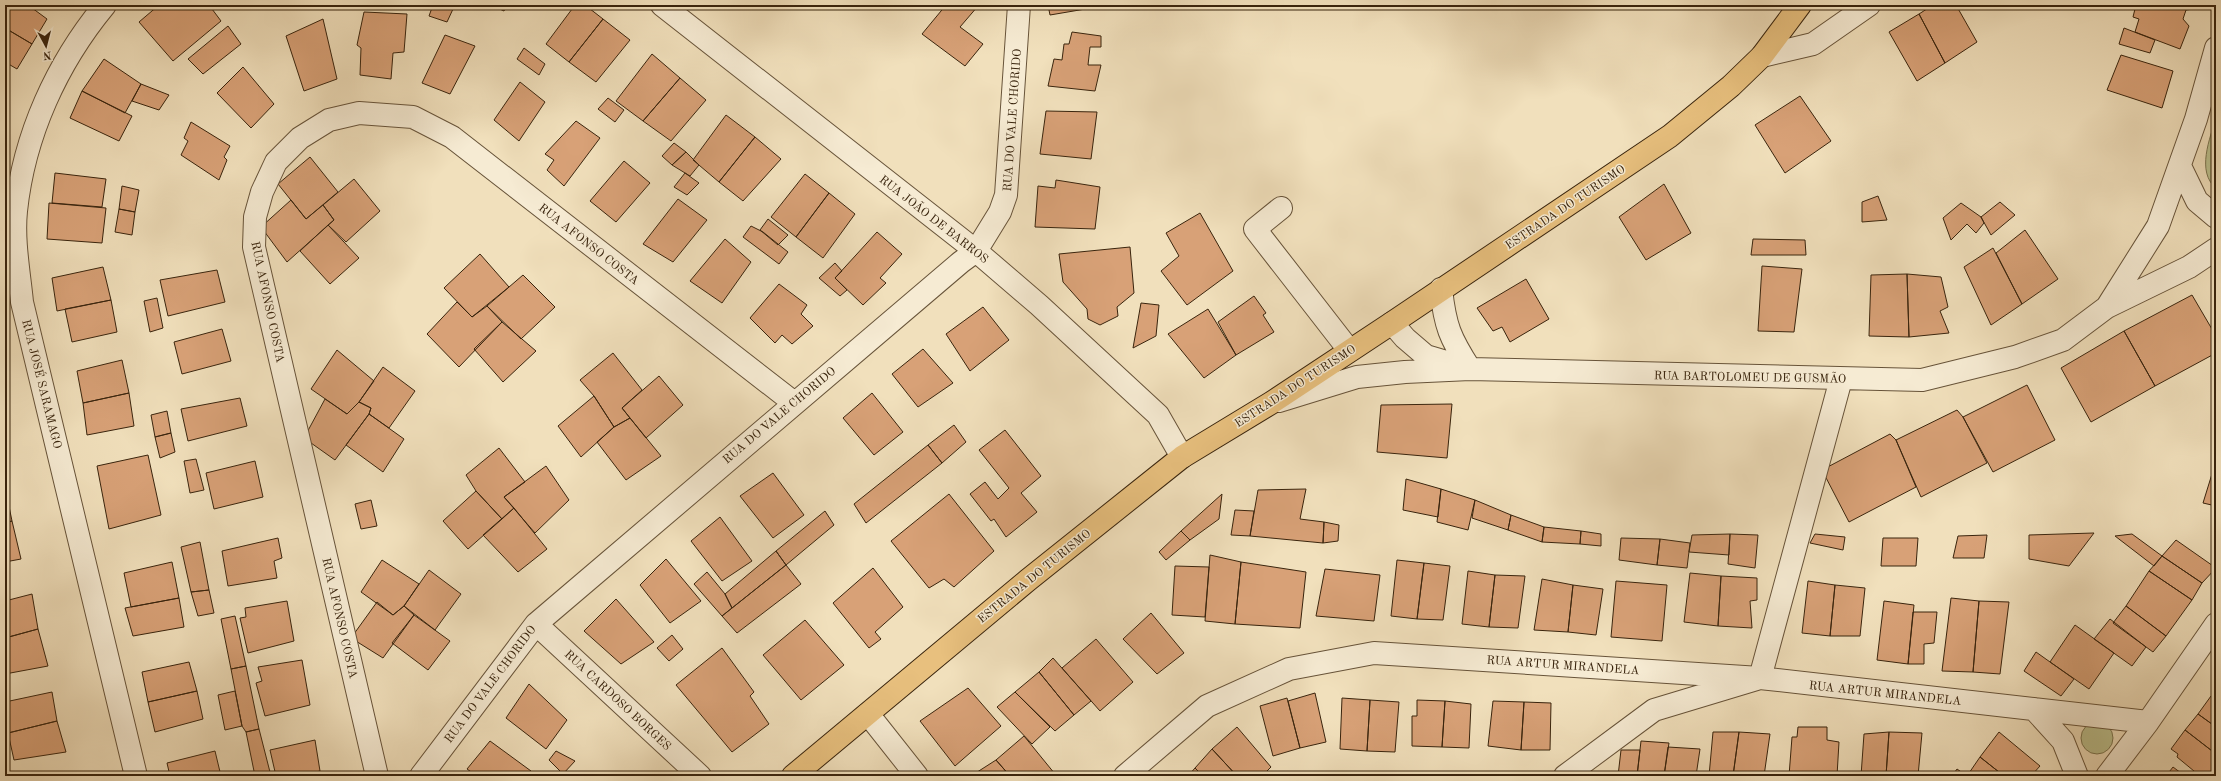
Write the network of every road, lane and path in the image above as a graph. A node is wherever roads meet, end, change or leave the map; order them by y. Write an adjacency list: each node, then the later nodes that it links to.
1 (105, 5): 28 (street, RUA JOSÉ SARAMAGO)
2 (662, 5): 12 (street, RUA JOÃO DE BARROS)
3 (1019, 5): 12 (street, RUA DO VALE CHORIDO)
4 (1800, 5): 7 (main road, ESTRADA DO TURISMO)
5 (1869, 5): 7 (street)
6 (2216, 48): 8 (street, RUA BARTOLOMEU DE GUSMÃO)
7 (1762, 56): 13 (main road, ESTRADA DO TURISMO)
8 (2180, 166): 10 (street); 14 (street, RUA BARTOLOMEU DE GUSMÃO)
9 (1281, 208): 16 (street)
10 (2216, 217)
11 (2216, 250): 14 (street, RUA BARTOLOMEU DE GUSMÃO)
12 (976, 251): 19 (street, RUA DO VALE CHORIDO); 21 (street, RUA JOÃO DE BARROS)
13 (1441, 289): 15 (main road, ESTRADA DO TURISMO); 17 (street)
14 (2107, 307): 18 (street, RUA BARTOLOMEU DE GUSMÃO)
15 (1392, 323): 16 (main road, ESTRADA DO TURISMO); 17 (street, RUA BARTOLOMEU DE GUSMÃO)
16 (1349, 350): 20 (main road, ESTRADA DO TURISMO)
17 (1470, 369): 18 (street, RUA BARTOLOMEU DE GUSMÃO); 20 (street)
18 (1840, 379): 24 (street)
19 (793, 402): 22 (street, RUA DO VALE CHORIDO); 29 (street, RUA AFONSO COSTA)
20 (1271, 403): 21 (main road, ESTRADA DO TURISMO)
21 (1182, 457): 26 (main road, ESTRADA DO TURISMO)
22 (536, 624): 30 (street, RUA DO VALE CHORIDO); 31 (street, RUA CARDOSO BORGES)
23 (2216, 624): 27 (street)
24 (1760, 678): 25 (street, RUA ARTUR MIRANDELA); 34 (street, RUA ARTUR MIRANDELA); 35 (street)
25 (2034, 709): 27 (street, RUA ARTUR MIRANDELA); 36 (street)
26 (868, 714): 32 (main road, ESTRADA DO TURISMO); 33 (street)
27 (2148, 722): 37 (street)
28 (136, 776)
29 (378, 776)
30 (421, 776)
31 (700, 776)
32 (793, 776)
33 (917, 776)
34 (1125, 776)
35 (1565, 776)
36 (2077, 776)
37 (2107, 776)

